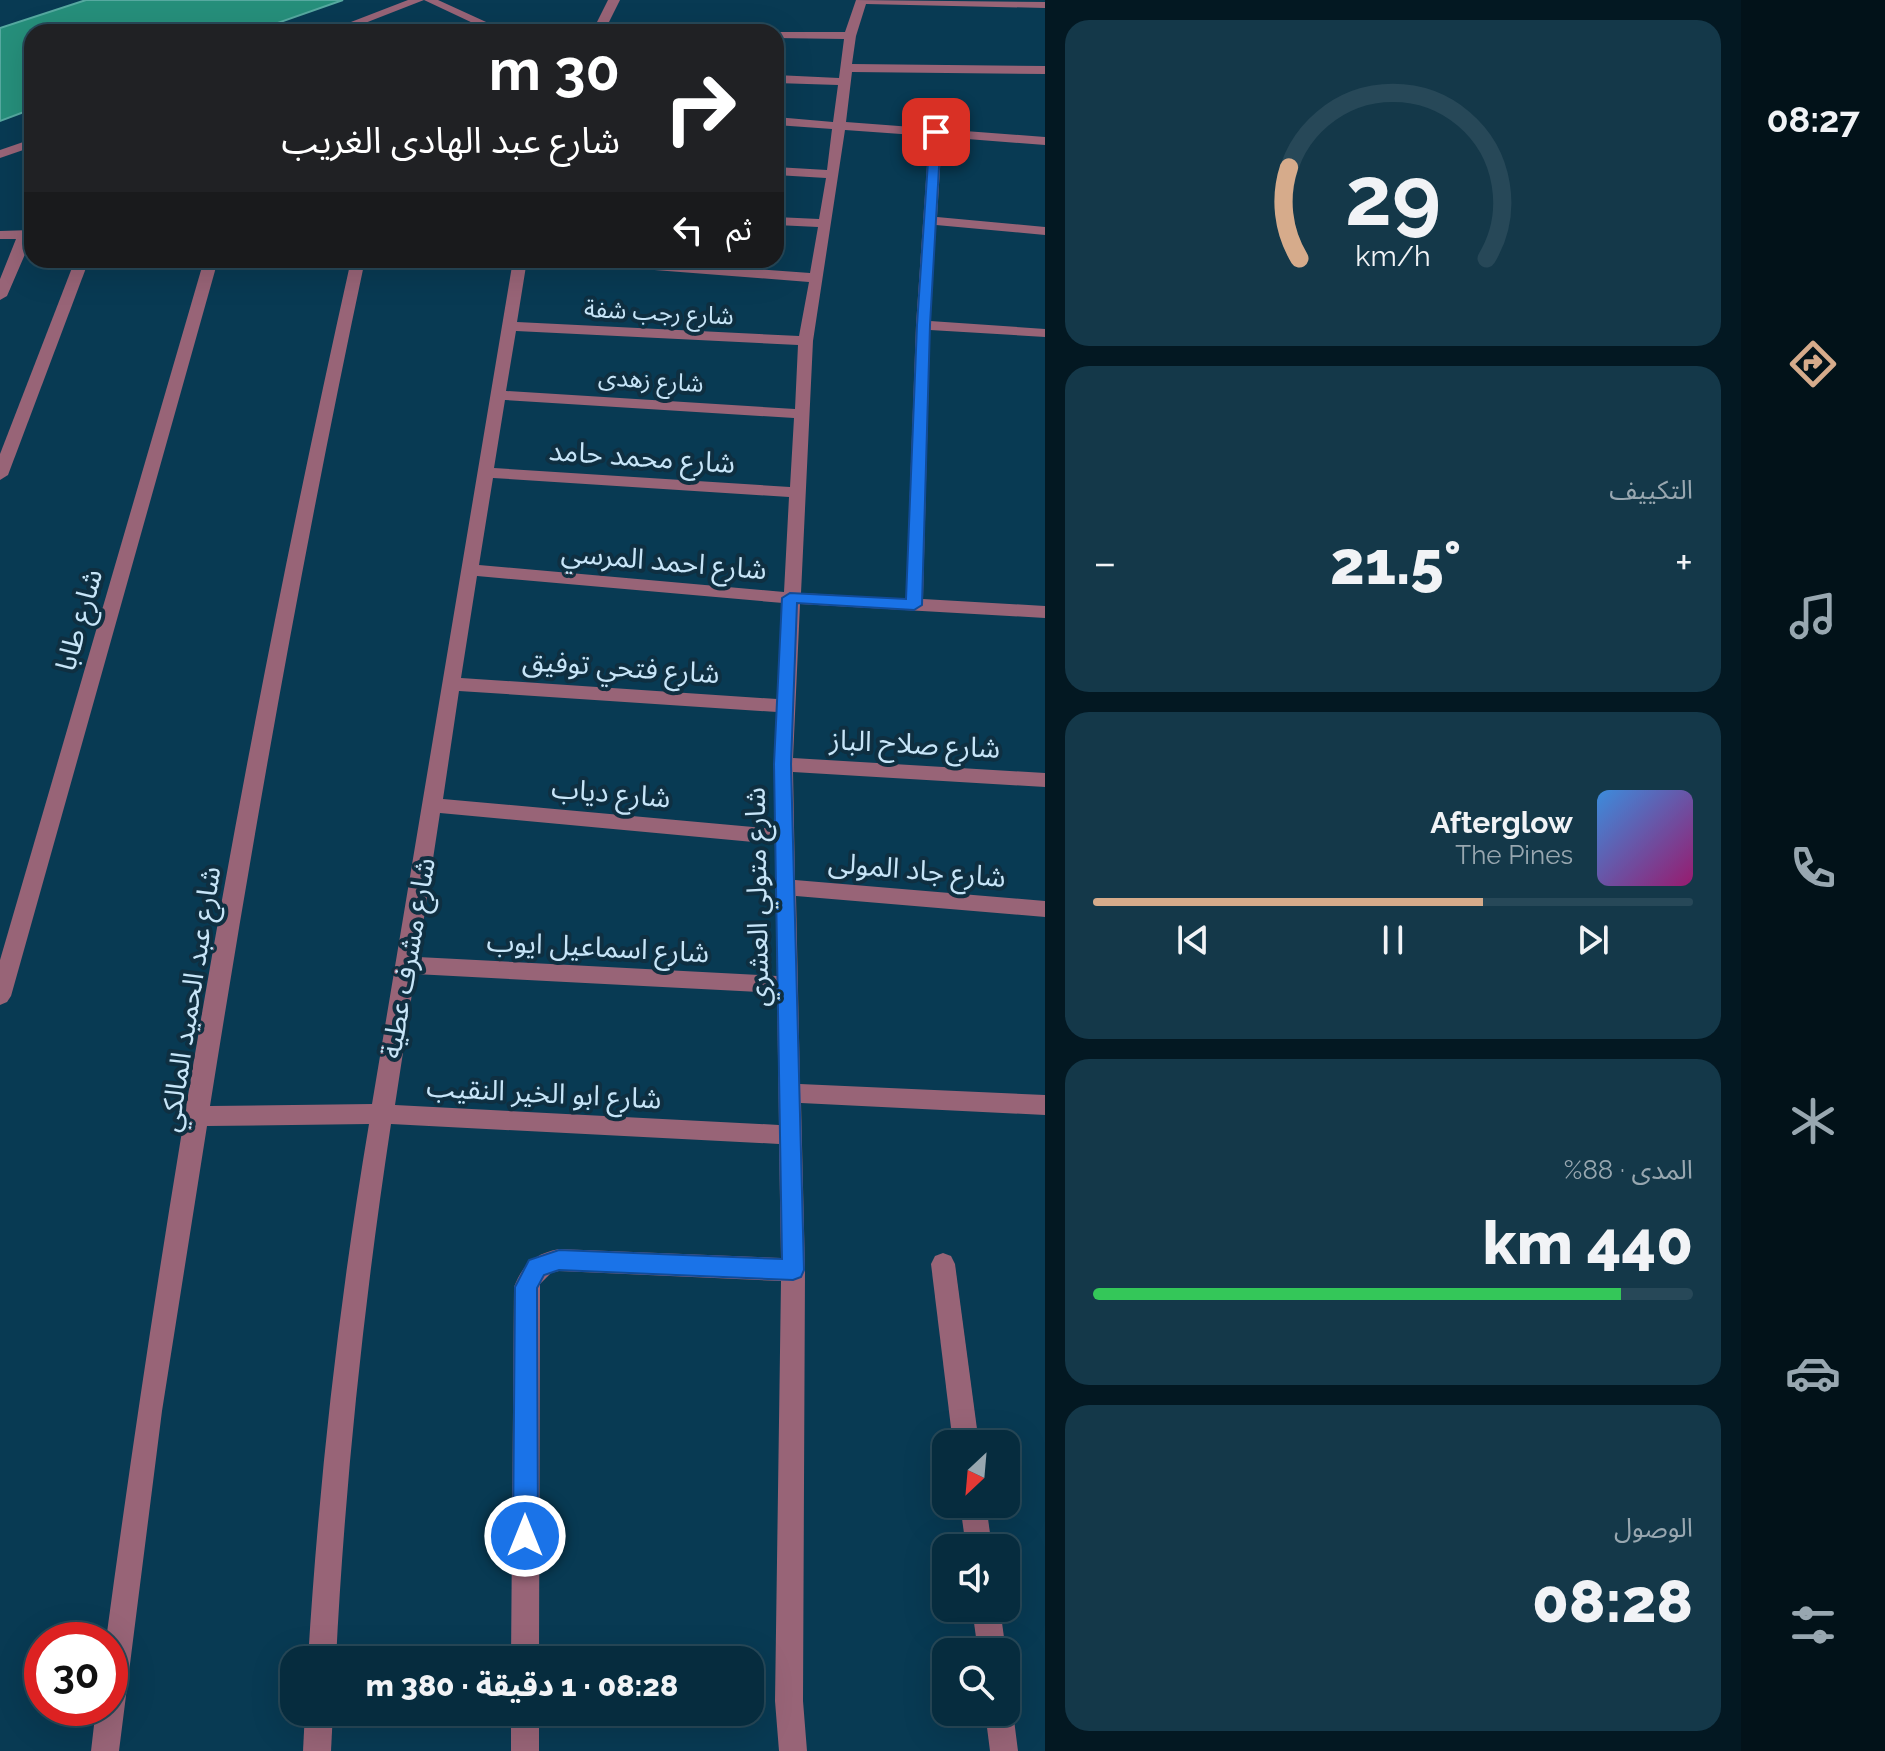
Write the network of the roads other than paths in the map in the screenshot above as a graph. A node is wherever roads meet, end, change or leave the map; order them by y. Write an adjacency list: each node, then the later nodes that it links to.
1 (418, 0): 6 (street)
2 (429, 0): 7 (street)
3 (614, 0): 8 (street)
4 (862, 1): 5 (street); 10 (street, شارع متولي العشري)
5 (1045, 5)
6 (353, 24)
7 (484, 24)
8 (602, 24)
9 (784, 35): 10 (street)
10 (850, 36): 12 (street, شارع متولي العشري)
11 (1045, 70): 12 (street)
12 (846, 75): 13 (street); 15 (street, شارع متولي العشري)
13 (784, 79)
14 (784, 122): 15 (street)
15 (840, 125): 16 (street); 21 (street, شارع متولي العشري)
16 (936, 132): 17 (street); 22 (street)
17 (1045, 141)
18 (24, 146): 19 (street)
19 (0, 154)
20 (784, 171): 21 (street)
21 (833, 174): 24 (street, شارع متولي العشري)
22 (931, 220): 25 (street); 36 (street)
23 (784, 221): 24 (street)
24 (824, 223): 34 (street, شارع متولي العشري)
25 (1045, 231)
26 (24, 234): 27 (street)
27 (0, 235)
28 (24, 243): 35 (street)
29 (79, 268): 43 (street)
30 (209, 268): 59 (street, شارع طابا)
31 (356, 268): 63 (street, شارع عبد الحميد المالكي)
32 (519, 268): 37 (street, شارع مشرف عطية)
33 (683, 268): 34 (street)
34 (816, 278): 39 (street, شارع متولي العشري)
35 (0, 296)
36 (923, 325): 38 (street); 47 (street)
37 (509, 326): 39 (street, شارع رجب شفة); 40 (street, شارع مشرف عطية)
38 (1045, 333)
39 (806, 341): 41 (street, شارع متولي العشري)
40 (498, 395): 41 (street, شارع زهدى); 42 (street, شارع مشرف عطية)
41 (800, 414): 44 (street, شارع متولي العشري)
42 (487, 473): 44 (street, شارع محمد حامد); 45 (street, شارع مشرف عطية)
43 (0, 475)
44 (795, 492): 46 (street, شارع متولي العشري)
45 (470, 570): 46 (street, شارع احمد المرسي); 49 (street, شارع مشرف عطية)
46 (790, 598): 47 (street, شارع احمد المرسي); 50 (street, شارع متولي العشري)
47 (914, 605): 48 (street, شارع احمد المرسي)
48 (1045, 612)
49 (452, 684): 50 (street, شارع فتحي توفيق); 53 (street, شارع مشرف عطية)
50 (786, 706): 51 (street, شارع متولي العشري)
51 (783, 764): 52 (street, شارع صلاح الباز); 54 (street, شارع متولي العشري)
52 (1045, 780)
53 (434, 805): 54 (street, شارع دياب); 57 (street, شارع مشرف عطية)
54 (783, 837): 55 (street, شارع متولي العشري)
55 (785, 887): 56 (street, شارع جاد المولى); 58 (street, شارع متولي العشري)
56 (1045, 909)
57 (407, 965): 58 (street, شارع اسماعيل ايوب); 62 (street, شارع مشرف عطية)
58 (786, 985): 60 (street, شارع متولي العشري)
59 (0, 996)
60 (788, 1093): 61 (street); 64 (street, شارع متولي العشري)
61 (1045, 1105)
62 (381, 1114): 63 (street, شارع ابو الخير النقيب); 64 (street, شارع ابو الخير النقيب); 68 (street, شارع مشرف عطية)
63 (200, 1116): 73 (street, شارع عبد الحميد المالكي)
64 (789, 1135): 66 (street, شارع متولي العشري)
65 (943, 1264): 67 (street)
66 (793, 1270): 69 (street); 76 (street, شارع متولي العشري)
67 (964, 1430)
68 (323, 1646)
69 (525, 1646)
70 (318, 1726): 74 (street)
71 (525, 1726): 75 (street)
72 (1001, 1726): 77 (street)
73 (105, 1751)
74 (317, 1751)
75 (525, 1751)
76 (793, 1751)
77 (1004, 1751)

